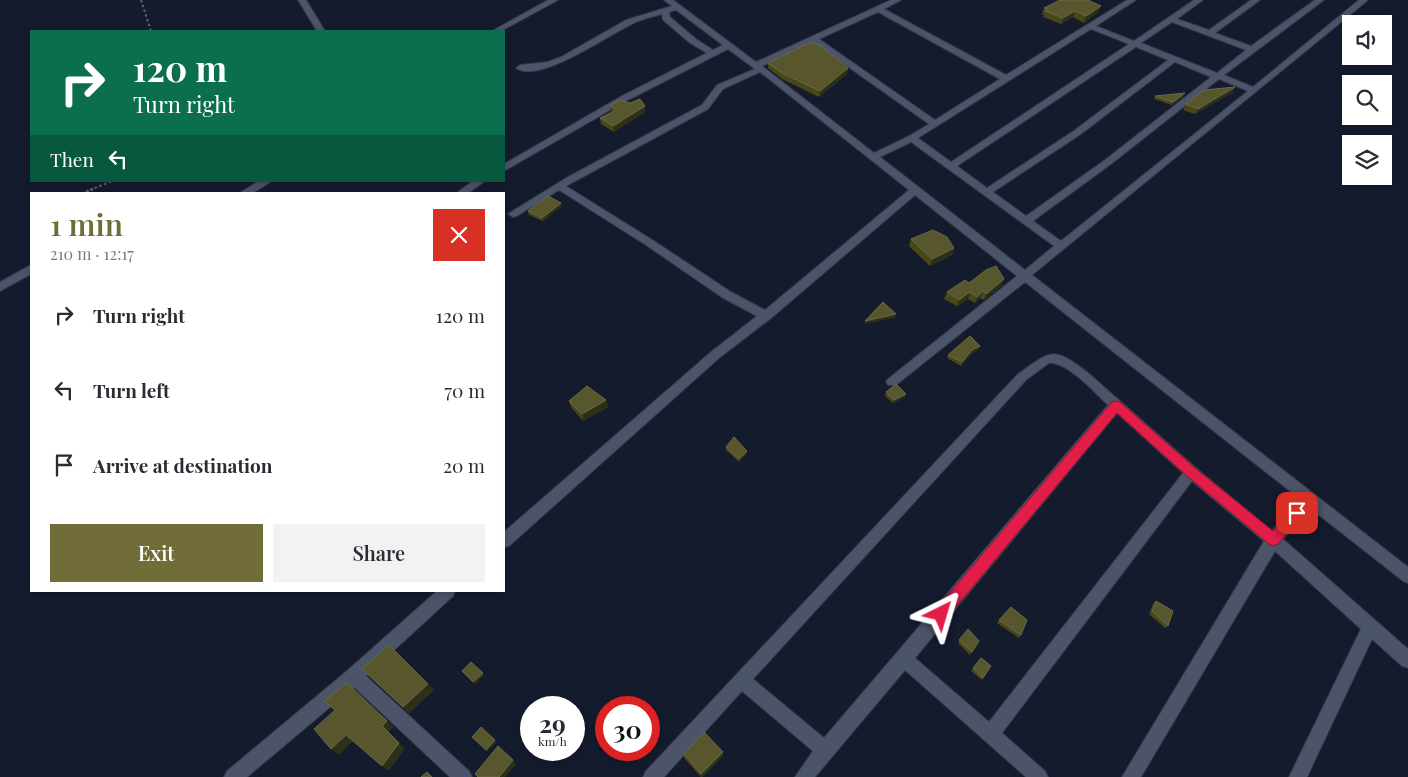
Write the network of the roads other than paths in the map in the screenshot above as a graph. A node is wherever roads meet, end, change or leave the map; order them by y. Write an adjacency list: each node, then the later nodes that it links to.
1 (302, 0): 13 (street)
2 (554, 0): 14 (street)
3 (897, 0): 10 (street)
4 (1132, 0): 12 (street)
5 (1199, 0): 11 (street)
6 (1256, 0): 15 (street)
7 (1320, 0): 19 (street)
8 (1364, 0): 26 (street)
9 (666, 6): 18 (street); 20 (street); 23 (street)
10 (878, 9): 16 (street); 25 (street)
11 (1170, 19): 15 (street); 17 (street)
12 (1090, 26): 17 (street); 25 (street)
13 (320, 30)
14 (498, 30)
15 (1210, 33): 19 (street)
16 (814, 39): 22 (street); 27 (street)
17 (1134, 44): 21 (street); 30 (street)
18 (729, 45): 20 (street); 22 (street)
19 (1252, 49): 24 (street)
20 (712, 54): 31 (street)
21 (1174, 59): 24 (street); 38 (street)
22 (759, 67): 29 (street); 34 (street)
23 (520, 68)
24 (1218, 76): 26 (street); 40 (street)
25 (1007, 79): 27 (street)
26 (1253, 90): 41 (street)
27 (935, 124): 28 (street)
28 (912, 138): 29 (street); 30 (street)
29 (873, 157): 35 (street)
30 (951, 166): 38 (street)
31 (505, 167)
32 (265, 182): 36 (street)
33 (478, 182): 37 (street)
34 (559, 186): 39 (street); 45 (street)
35 (915, 190): 43 (street); 45 (street)
36 (247, 192)
37 (463, 192)
38 (987, 192): 40 (street)
39 (513, 214)
40 (1026, 221): 41 (street)
41 (1062, 247): 43 (street)
42 (30, 270): 44 (street)
43 (1024, 275): 46 (street); 49 (street)
44 (0, 287)
45 (766, 316): 50 (street)
46 (892, 382)
47 (1116, 405): 48 (street); 55 (street); 58 (street)
48 (1191, 472): 51 (street); 59 (street)
49 (1309, 499): 51 (street); 52 (street)
50 (505, 540)
51 (1273, 540): 54 (street); 66 (street)
52 (1406, 572)
53 (447, 592): 57 (street)
54 (1370, 627): 56 (street); 67 (street)
55 (904, 659): 59 (street); 60 (street)
56 (1408, 660)
57 (354, 676): 61 (street); 62 (street)
58 (741, 680): 60 (street); 63 (street)
59 (991, 734): 65 (street)
60 (825, 750): 64 (street)
61 (233, 777)
62 (464, 777)
63 (652, 777)
64 (804, 777)
65 (1039, 777)
66 (1132, 777)
67 (1298, 777)

